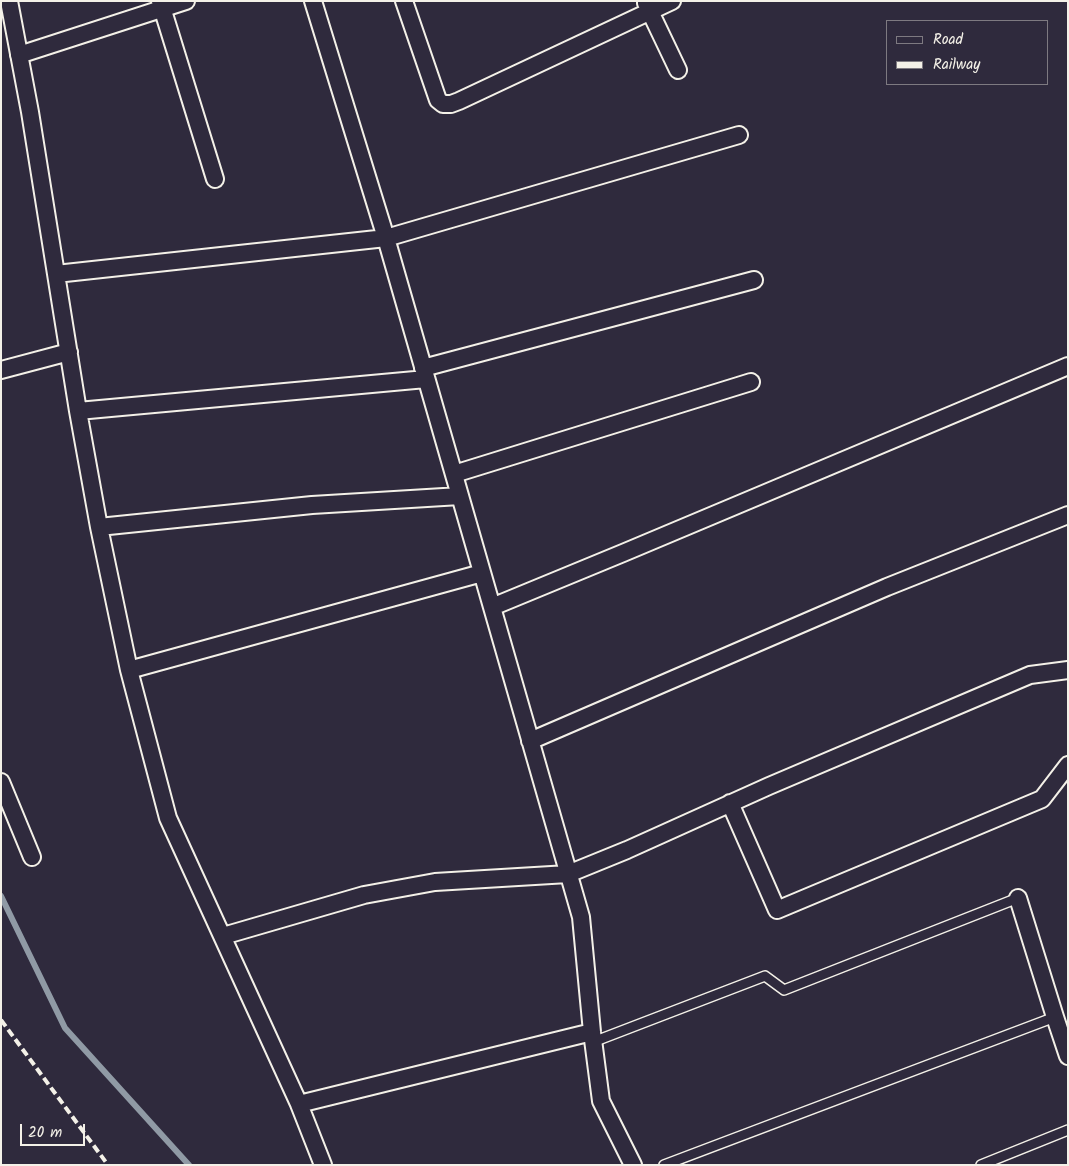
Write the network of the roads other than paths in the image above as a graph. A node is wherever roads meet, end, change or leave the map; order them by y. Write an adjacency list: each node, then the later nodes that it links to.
1 (9, 1): 8 (street)
2 (186, 1): 6 (street)
3 (313, 1): 12 (street)
4 (404, 1): 7 (street)
5 (672, 1): 7 (street)
6 (161, 5): 8 (street); 11 (street)
7 (648, 6): 9 (street)
8 (19, 55): 13 (street)
9 (678, 70)
10 (739, 135): 12 (street)
11 (215, 179)
12 (386, 238): 13 (street); 18 (street)
13 (56, 274): 15 (street)
14 (754, 280): 18 (street)
15 (68, 352): 17 (street); 20 (street)
16 (1068, 366): 26 (street)
17 (1, 370)
18 (425, 373): 20 (street); 21 (street)
19 (751, 382): 21 (street)
20 (78, 411): 24 (street)
21 (454, 474): 22 (street)
22 (460, 496): 24 (street); 25 (street)
23 (1068, 515): 29 (street)
24 (99, 527): 27 (street)
25 (482, 573): 26 (street); 27 (street)
26 (492, 607): 29 (street)
27 (129, 670): 36 (street)
28 (1068, 670): 32 (street)
29 (530, 740): 34 (street)
30 (1068, 765): 32 (street)
31 (1, 782): 33 (street)
32 (730, 803): 34 (street)
33 (32, 857)
34 (568, 874): 36 (street); 38 (street)
35 (1018, 898): 37 (street); 38 (lane)
36 (223, 936): 40 (street)
37 (1061, 1015): 39 (street); 44 (lane)
38 (592, 1037): 40 (street); 42 (street)
39 (1068, 1056)
40 (300, 1104): 43 (street)
41 (1068, 1130): 45 (lane)
42 (631, 1164)
43 (323, 1165)
44 (664, 1165)
45 (981, 1165)

